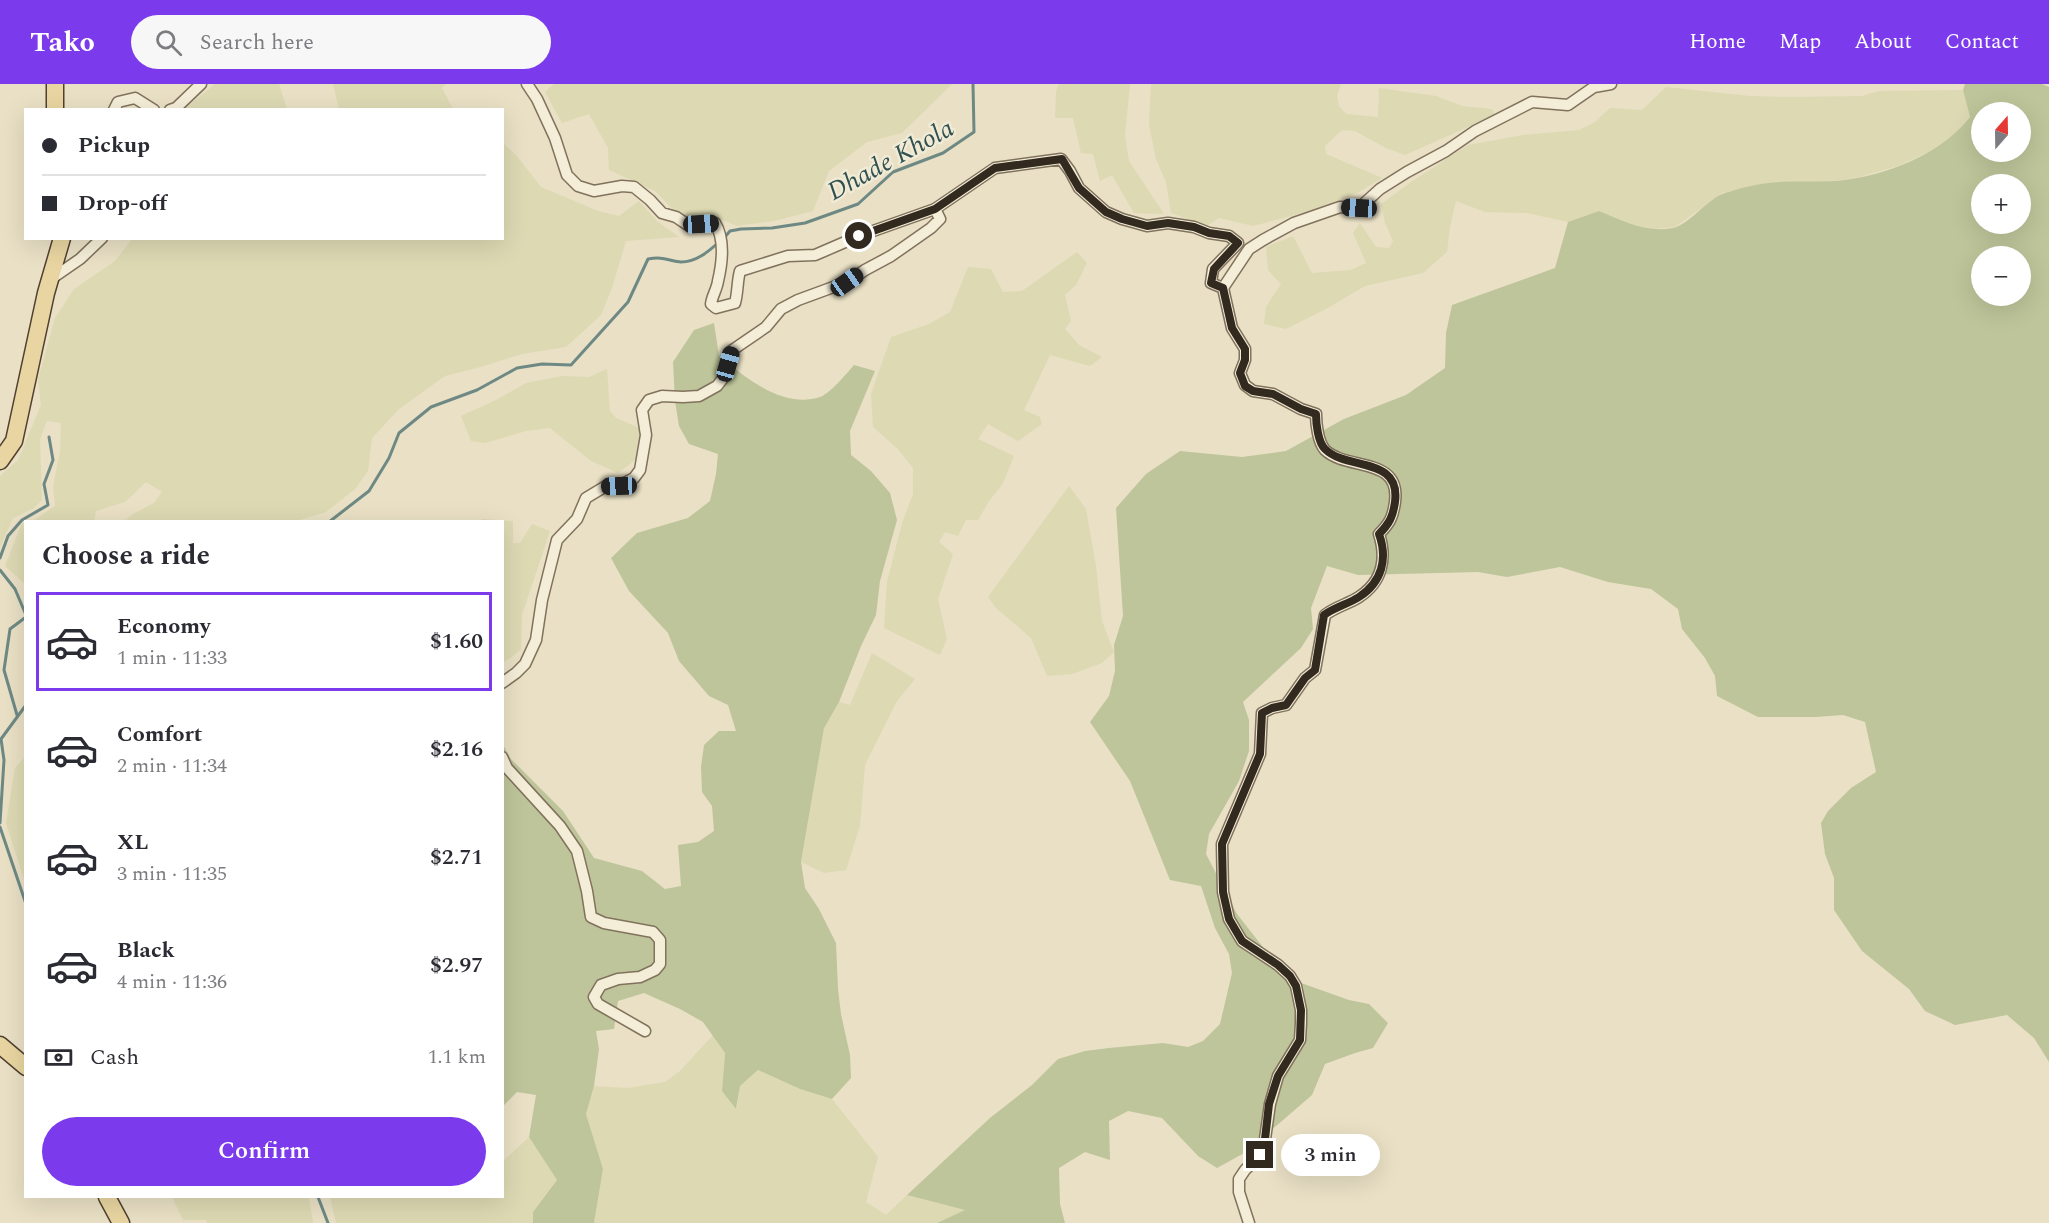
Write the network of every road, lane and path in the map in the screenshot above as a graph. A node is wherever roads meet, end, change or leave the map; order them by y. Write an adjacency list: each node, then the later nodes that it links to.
1 (55, 84): 5 (main road)
2 (201, 84): 8 (street)
3 (527, 84): 9 (street)
4 (1611, 84): 13 (street)
5 (55, 108)
6 (115, 108): 7 (street)
7 (151, 108)
8 (176, 108)
9 (935, 209): 13 (street); 15 (street)
10 (61, 240): 12 (main road)
11 (100, 240): 12 (street)
12 (51, 279): 14 (main road)
13 (1223, 288): 22 (street)
14 (0, 461)
15 (504, 681)
16 (504, 761): 17 (street)
17 (645, 1031)
18 (0, 1045): 19 (main road)
19 (24, 1065)
20 (108, 1198): 21 (main road)
21 (121, 1223)
22 (1249, 1223)

